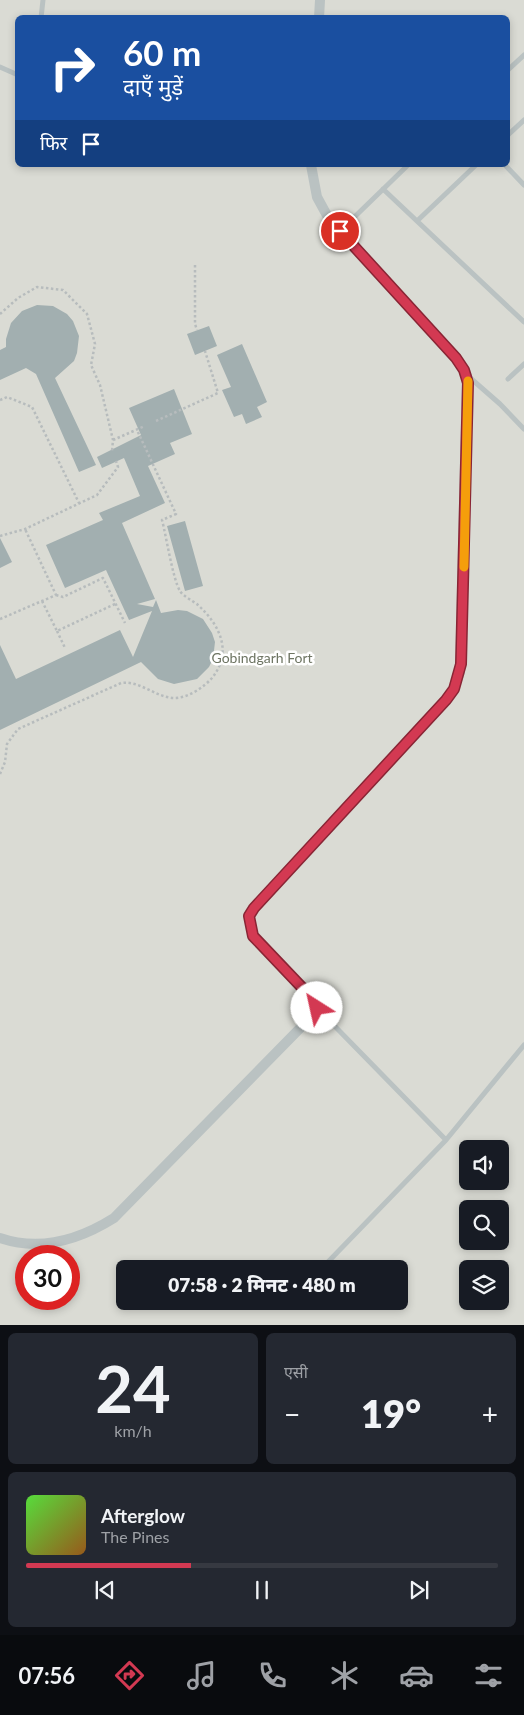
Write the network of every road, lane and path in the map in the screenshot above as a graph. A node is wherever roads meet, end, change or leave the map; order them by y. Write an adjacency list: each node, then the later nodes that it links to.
1 (43, 0): 3 (lane)
2 (320, 0): 4 (street)
3 (41, 15)
4 (319, 15)
5 (524, 55): 7 (lane)
6 (0, 67): 8 (lane)
7 (510, 68)
8 (15, 74)
9 (524, 120): 10 (lane)
10 (510, 133)
11 (311, 167): 18 (street)
12 (406, 167): 16 (lane)
13 (474, 167): 17 (lane)
14 (507, 167): 15 (lane)
15 (524, 185)
16 (383, 188): 17 (lane); 18 (lane)
17 (417, 221): 21 (lane)
18 (340, 231): 25 (street)
19 (195, 265): 22 (path)
20 (0, 314): 32 (path)
21 (524, 322)
22 (197, 330)
23 (205, 351): 28 (path)
24 (524, 364): 26 (lane)
25 (467, 376): 30 (lane); 46 (street)
26 (508, 379)
27 (0, 400): 35 (path)
28 (156, 421)
29 (145, 426): 31 (path)
30 (524, 429)
31 (137, 430): 32 (path); 45 (path)
32 (113, 440): 33 (path)
33 (112, 451)
34 (116, 461): 35 (path)
35 (79, 503): 36 (path)
36 (25, 529): 37 (path); 38 (path)
37 (0, 536)
38 (56, 595): 39 (path); 40 (path)
39 (42, 601): 41 (path); 43 (path)
40 (115, 604): 42 (path); 43 (path)
41 (0, 619)
42 (125, 623)
43 (57, 631): 44 (path)
44 (65, 648)
45 (0, 774)
46 (317, 1008): 48 (lane); 49 (street)
47 (524, 1045): 48 (lane)
48 (446, 1140): 50 (lane)
49 (0, 1238)
50 (330, 1260)

